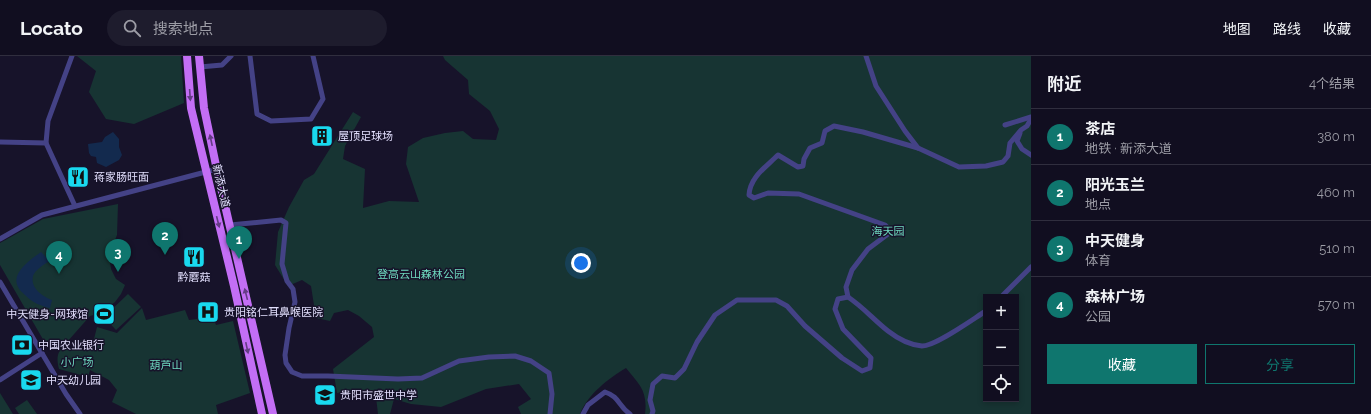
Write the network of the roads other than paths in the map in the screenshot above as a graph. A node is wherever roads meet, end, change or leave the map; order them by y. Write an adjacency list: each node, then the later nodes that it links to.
1 (72, 56): 13 (street)
2 (187, 56): 17 (main road, 新添大道, one-way to 17)
3 (199, 56): 8 (main road, 新添大道)
4 (232, 56): 8 (street)
5 (250, 56): 6 (street)
6 (313, 56)
7 (866, 56): 14 (street)
8 (200, 67): 16 (main road, 新添大道, one-way to 8)
9 (1031, 118): 10 (street); 11 (street)
10 (1005, 125)
11 (1021, 130): 14 (street); 15 (street)
12 (0, 142): 13 (street)
13 (46, 144): 18 (street)
14 (918, 148): 24 (street)
15 (1031, 155)
16 (217, 169): 17 (street); 19 (main road, 新添大道)
17 (206, 172): 18 (street); 29 (main road, 新添大道, one-way to 29)
18 (75, 206): 20 (street)
19 (230, 225): 30 (main road, 新添大道, one-way to 19); 31 (street)
20 (0, 239)
21 (1031, 267): 23 (street)
22 (0, 282): 26 (street)
23 (1004, 294)
24 (848, 297): 25 (street); 34 (street)
25 (983, 312)
26 (42, 352): 27 (street); 28 (street)
27 (0, 380)
28 (80, 414)
29 (262, 414)
30 (273, 414)
31 (550, 414)
32 (583, 414): 33 (street)
33 (630, 414)
34 (652, 414)

